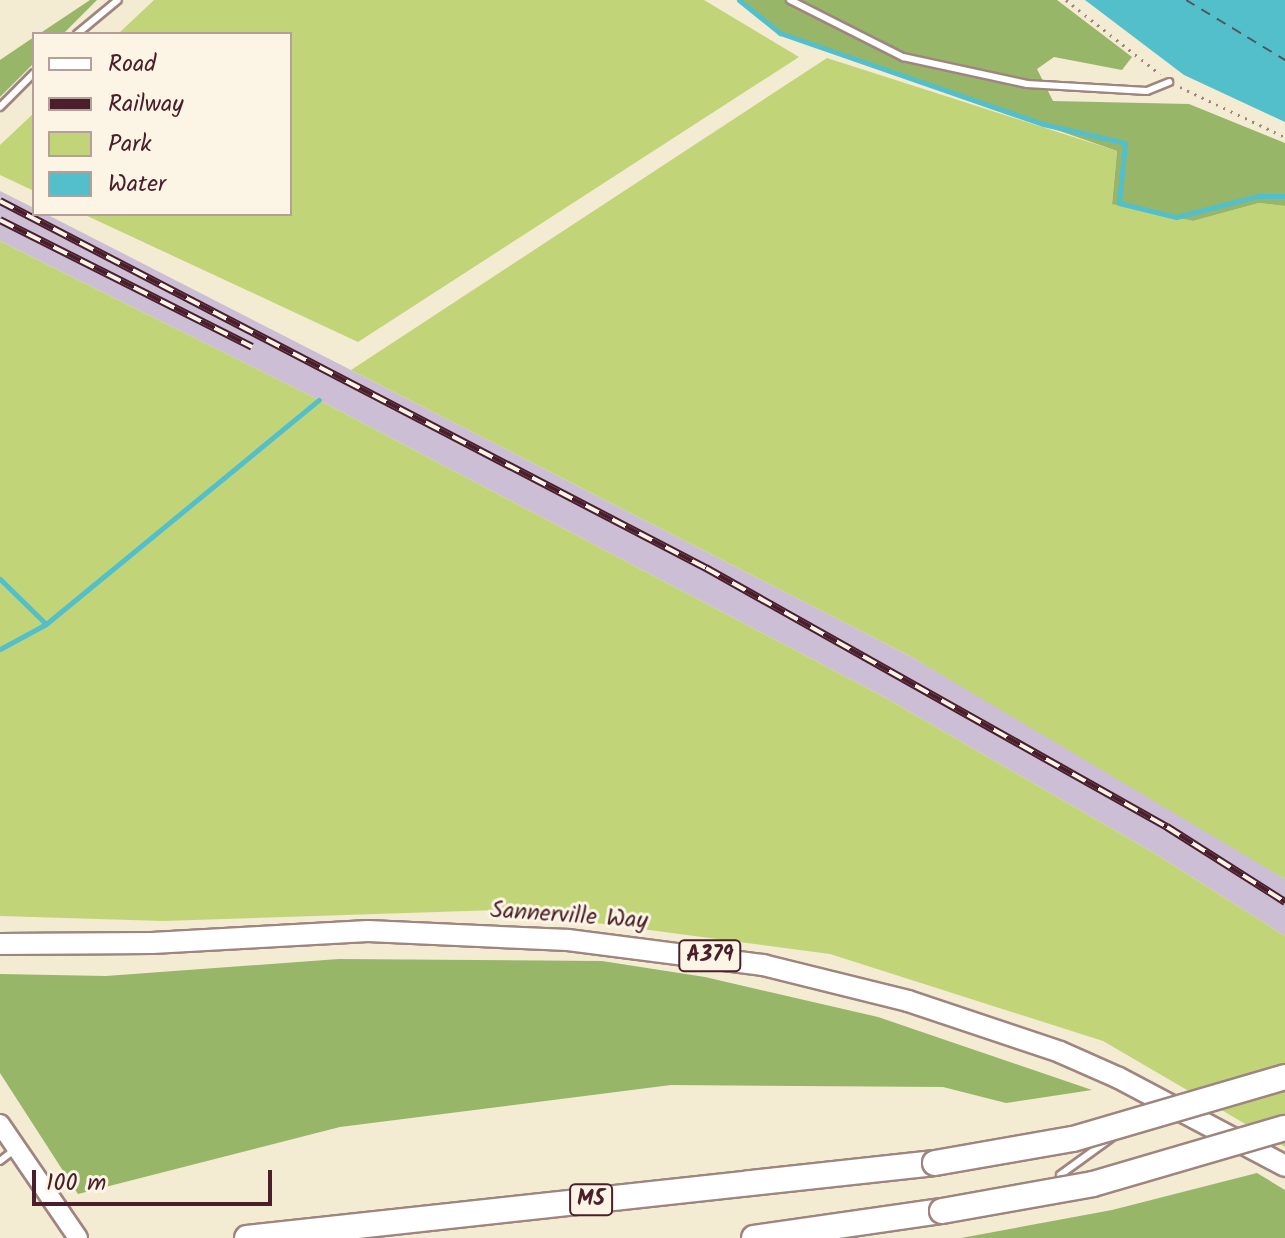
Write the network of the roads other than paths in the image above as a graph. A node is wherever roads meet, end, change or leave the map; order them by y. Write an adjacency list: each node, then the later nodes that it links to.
1 (118, 0): 3 (lane)
2 (790, 0): 5 (lane)
3 (79, 32)
4 (32, 75): 6 (lane)
5 (1169, 82)
6 (0, 107)
7 (0, 944): 9 (main road, Sannerville Way / A379)
8 (1285, 1077): 17 (highway, M5, bridge)
9 (1163, 1100): 14 (main road, Sannerville Way / A379); 15 (lane)
10 (0, 1124): 12 (street)
11 (1285, 1128): 18 (highway, bridge)
12 (18, 1147): 13 (lane); 16 (street)
13 (0, 1161)
14 (1285, 1166)
15 (1060, 1175)
16 (78, 1238)
17 (247, 1238)
18 (754, 1238)

